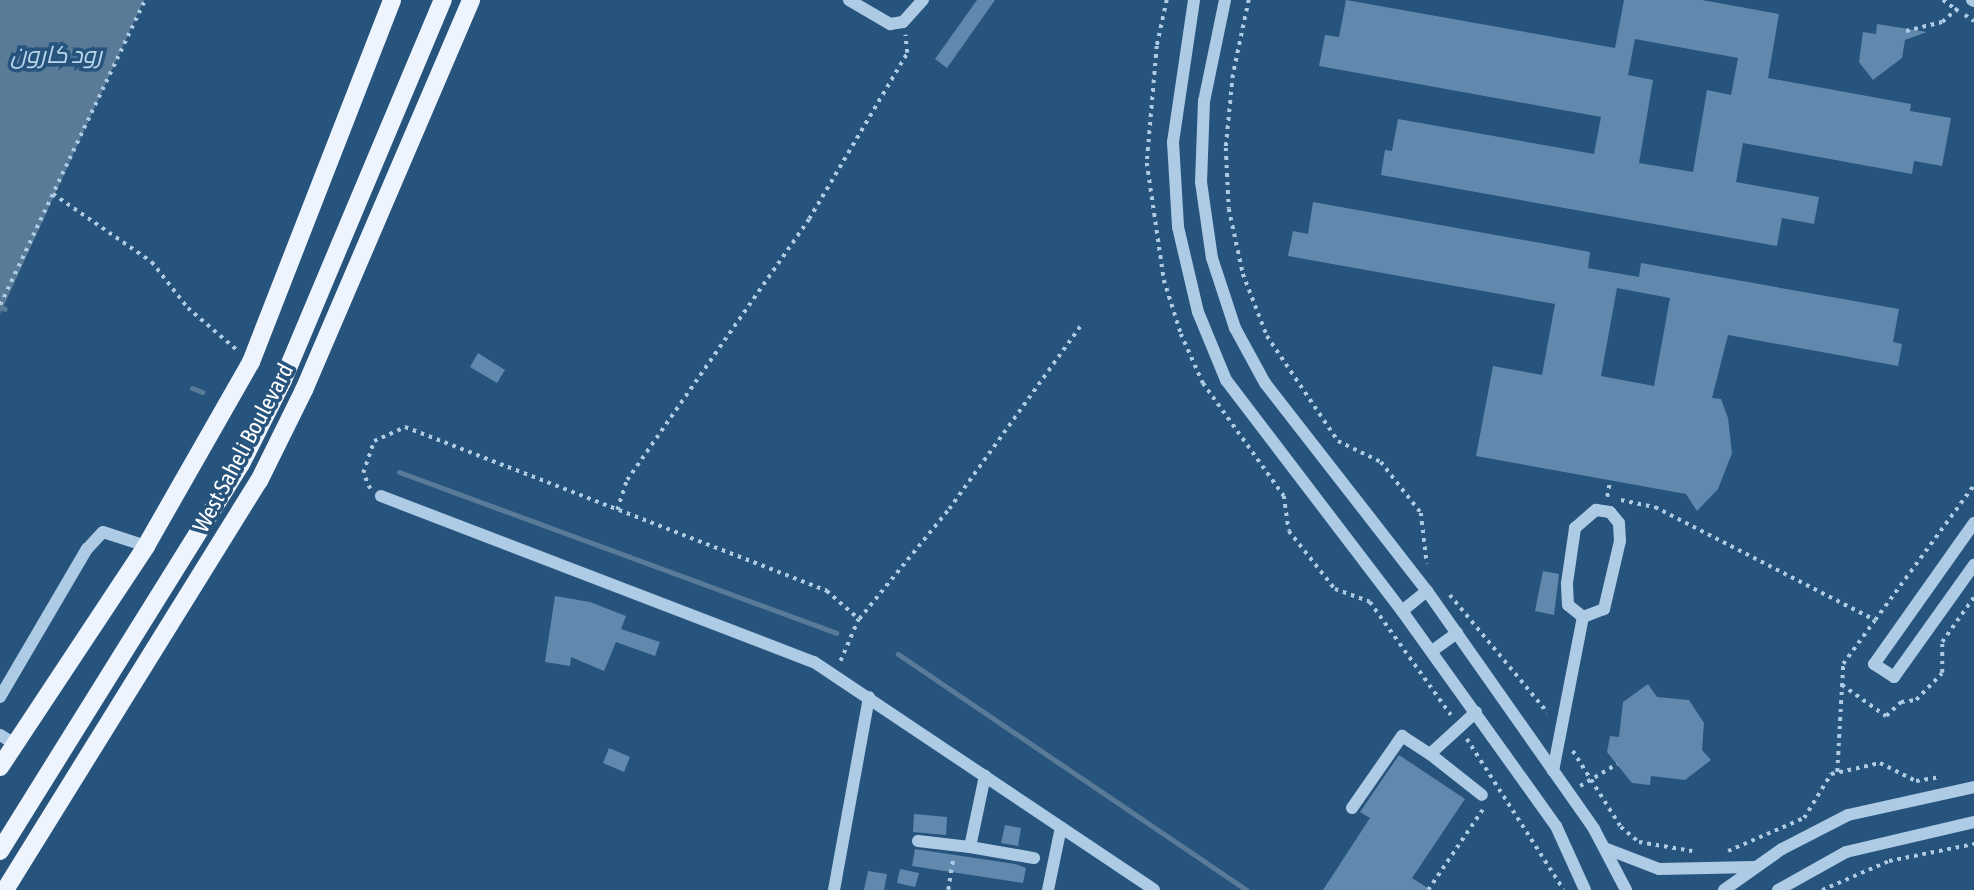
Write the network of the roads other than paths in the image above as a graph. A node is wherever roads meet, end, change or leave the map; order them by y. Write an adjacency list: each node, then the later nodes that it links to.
1 (392, 0): 10 (main road, West Saheli Boulevard)
2 (443, 0): 33 (main road, West Saheli Boulevard)
3 (471, 0): 36 (main road, West Saheli Boulevard)
4 (849, 0): 5 (lane)
5 (923, 0)
6 (1194, 0): 13 (lane)
7 (1224, 0): 12 (lane)
8 (381, 496): 18 (lane)
9 (1974, 523): 11 (lane)
10 (146, 546): 17 (lane); 20 (main road, West Saheli Boulevard)
11 (1974, 565)
12 (1427, 591): 13 (lane); 15 (lane)
13 (1402, 611): 16 (lane)
14 (1583, 617): 14 (lane); 23 (lane)
15 (1457, 633): 16 (lane); 23 (lane)
16 (1432, 651): 19 (lane)
17 (0, 697)
18 (869, 697): 24 (lane); 37 (lane)
19 (1476, 712): 21 (lane); 40 (lane)
20 (8, 740): 22 (main road, West Saheli Boulevard)
21 (1430, 754): 26 (lane); 27 (lane)
22 (0, 767)
23 (1553, 771): 32 (lane)
24 (985, 776): 29 (lane); 31 (lane)
25 (1974, 787): 35 (lane)
26 (1482, 795)
27 (1352, 808)
28 (1974, 822): 43 (lane)
29 (1061, 827): 38 (lane); 39 (lane)
30 (918, 841): 31 (lane)
31 (970, 847): 34 (lane)
32 (1607, 849): 35 (lane); 41 (lane)
33 (0, 851)
34 (1034, 858)
35 (1758, 867): 42 (lane)
36 (5, 890)
37 (834, 890)
38 (1048, 890)
39 (1154, 890)
40 (1585, 890)
41 (1626, 890)
42 (1724, 890)
43 (1779, 890)

